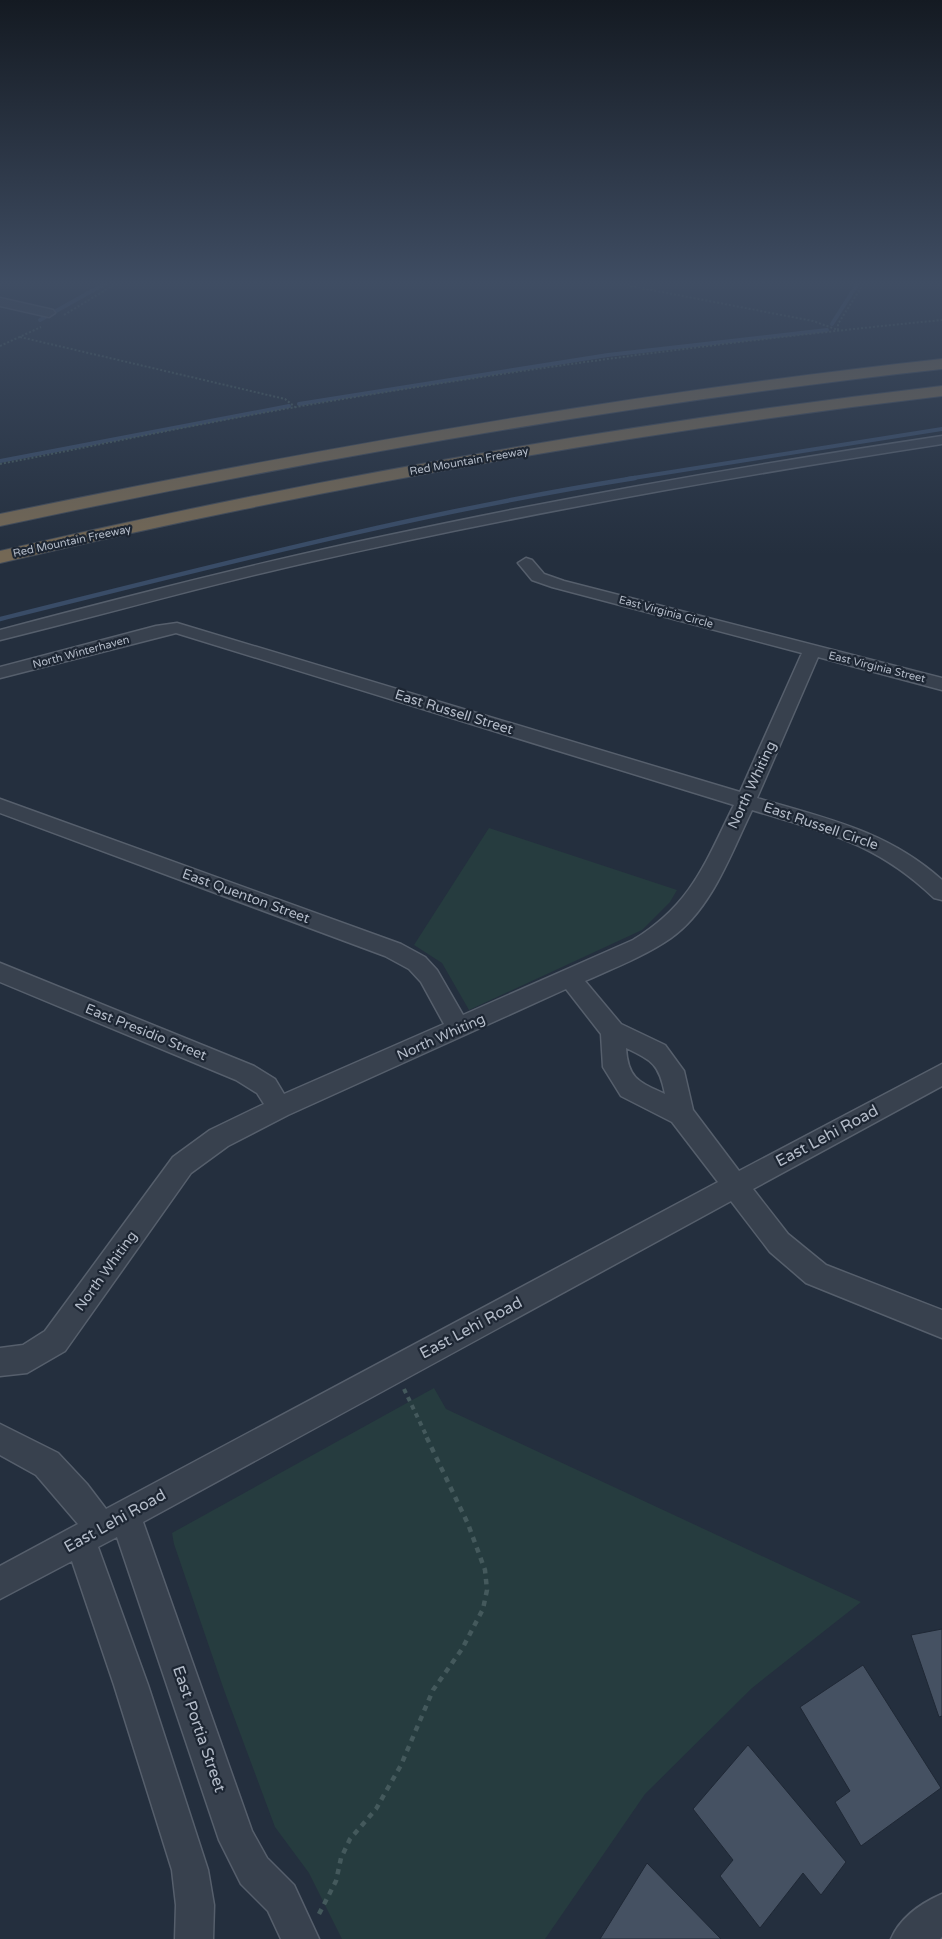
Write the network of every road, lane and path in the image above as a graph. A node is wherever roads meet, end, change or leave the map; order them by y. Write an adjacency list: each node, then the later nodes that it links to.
1 (176, 373): 5 (path)
2 (514, 373): 5 (path)
3 (864, 373): 8 (highway)
4 (942, 391): 9 (highway, Red Mountain Freeway)
5 (296, 407): 7 (path)
6 (942, 440): 12 (street)
7 (0, 464)
8 (0, 520)
9 (0, 557)
10 (526, 563): 13 (street, East Virginia Circle)
11 (162, 630): 14 (street, North Winterhaven); 16 (street, East Russell Street)
12 (0, 635)
13 (812, 651): 15 (street, East Virginia Street); 16 (street, North Whiting)
14 (0, 673)
15 (942, 684)
16 (746, 801): 18 (street, East Russell Circle); 20 (street, North Whiting)
17 (0, 806): 21 (street, East Quenton Street)
18 (942, 892)
19 (0, 972): 24 (street, East Presidio Street)
20 (570, 978): 21 (street, North Whiting); 22 (street)
21 (460, 1029): 24 (street, North Whiting)
22 (613, 1031): 25 (street); 25 (street)
23 (942, 1074): 26 (street, East Lehi Road)
24 (278, 1108): 28 (street, North Whiting)
25 (681, 1114): 26 (street)
26 (736, 1186): 27 (street); 29 (street, East Lehi Road)
27 (942, 1324)
28 (0, 1362)
29 (395, 1369): 31 (street, East Lehi Road); 34 (path)
30 (0, 1439): 31 (street)
31 (102, 1528): 32 (street, East Lehi Road); 34 (street, East Portia Street); 35 (street)
32 (0, 1583)
33 (942, 1913): 36 (street)
34 (294, 1936)
35 (194, 1939)
36 (910, 1939)

